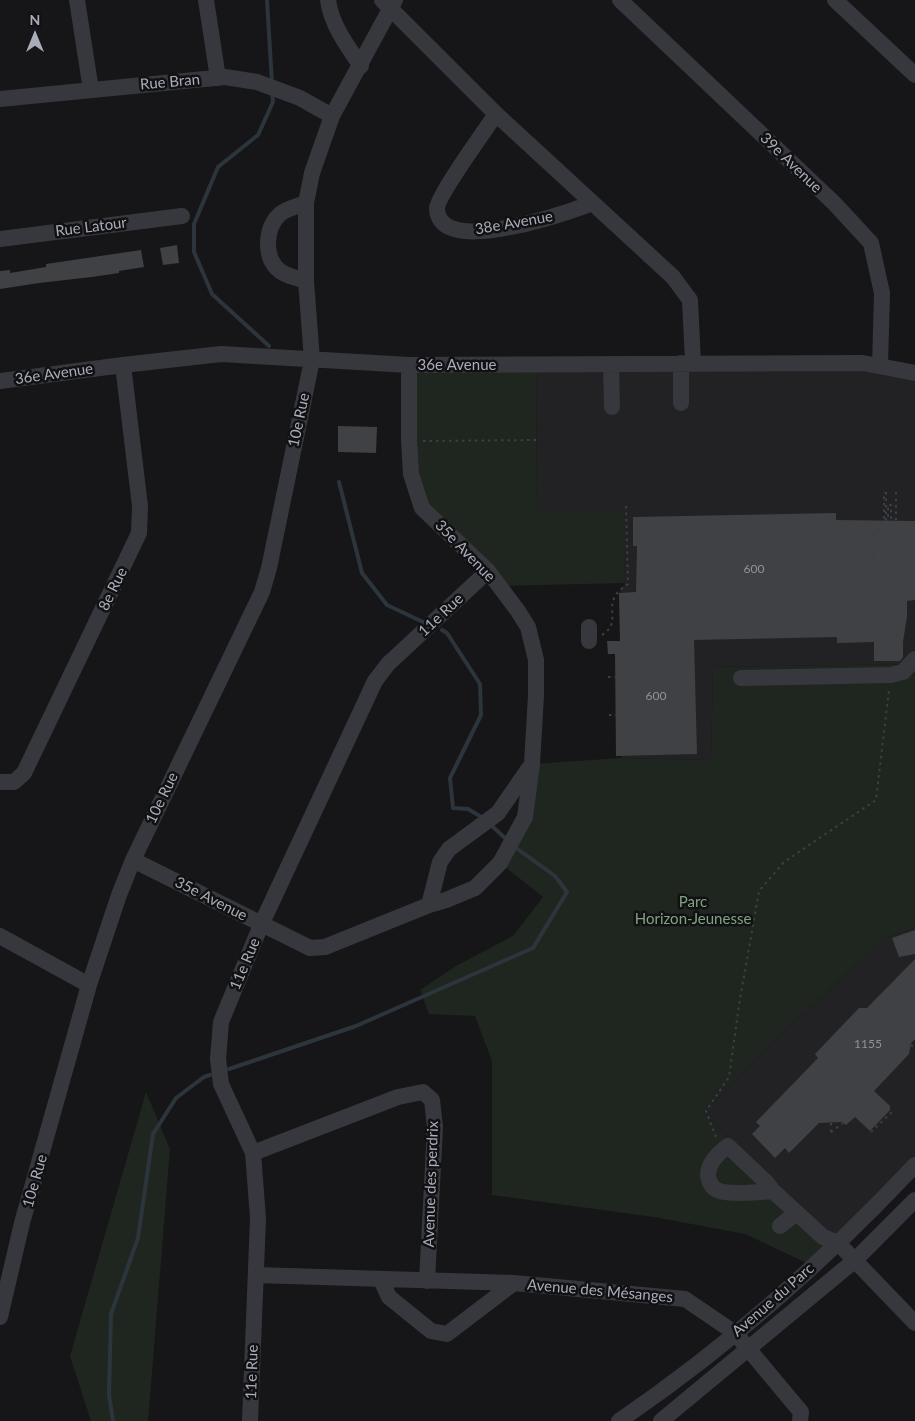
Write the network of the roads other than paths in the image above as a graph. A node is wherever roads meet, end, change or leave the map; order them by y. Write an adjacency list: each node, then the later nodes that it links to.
1 (77, 0): 10 (street)
2 (206, 0): 9 (street)
3 (328, 0): 7 (street)
4 (620, 0): 24 (street, 39e Avenue)
5 (835, 0): 8 (street)
6 (389, 3): 7 (street, 10e Rue); 12 (street)
7 (360, 66): 13 (street, 10e Rue)
8 (915, 75)
9 (218, 78): 10 (street, Rue Bran); 13 (street, Rue Bran)
10 (91, 90): 11 (street, Rue Bran)
11 (0, 99)
12 (496, 114): 15 (street); 15 (street, 38e Avenue)
13 (332, 116): 14 (street, 10e Rue)
14 (306, 203): 18 (street, 10e Rue); 18 (street)
15 (593, 203): 20 (street)
16 (182, 216): 17 (street, Rue Latour)
17 (0, 238)
18 (306, 281): 19 (street, 10e Rue)
19 (312, 360): 21 (street, 36e Avenue); 23 (street, 36e Avenue); 34 (street, 10e Rue)
20 (687, 363): 22 (street, 36e Avenue); 24 (street, 36e Avenue); 27 (street)
21 (409, 364): 22 (street, 36e Avenue); 29 (street, 35e Avenue)
22 (611, 364): 28 (street)
23 (123, 365): 26 (street, 36e Avenue); 33 (street, 8e Rue)
24 (880, 366): 25 (street, 36e Avenue)
25 (915, 373)
26 (0, 381)
27 (682, 403)
28 (612, 407)
29 (488, 571): 32 (street, 35e Avenue); 36 (street, 11e Rue)
30 (915, 659): 31 (street)
31 (741, 678)
32 (532, 764): 35 (street); 35 (street, 35e Avenue)
33 (0, 782)
34 (133, 860): 36 (street, 35e Avenue); 38 (street, 10e Rue)
35 (429, 905): 36 (street, 35e Avenue)
36 (262, 924): 39 (street, 11e Rue)
37 (0, 936): 38 (street)
38 (89, 985): 51 (street, 10e Rue)
39 (253, 1153): 47 (street, 11e Rue); 49 (street, Avenue des perdrix)
40 (915, 1165): 45 (street, Avenue du Parc)
41 (773, 1192): 41 (street); 43 (street)
42 (915, 1200): 46 (street, Avenue du Parc)
43 (796, 1213): 44 (street); 45 (street)
44 (780, 1226)
45 (838, 1243): 46 (street); 53 (street, Avenue du Parc)
46 (854, 1261): 52 (street); 54 (street, Avenue du Parc)
47 (256, 1275): 48 (street, Avenue des Mésanges); 55 (street, 11e Rue)
48 (381, 1280): 49 (street, Avenue des Mésanges); 50 (street, Avenue des Mésanges)
49 (427, 1281): 50 (street, Avenue des Mésanges)
50 (514, 1283): 53 (street, Avenue des Mésanges)
51 (0, 1317)
52 (915, 1323)
53 (735, 1333): 54 (street, Avenue des Mésanges); 56 (street, Avenue du Parc)
54 (748, 1349): 57 (street, Avenue du Parc); 58 (street, Avenue des Mésanges)
55 (250, 1421)
56 (619, 1421)
57 (661, 1421)
58 (800, 1421)

